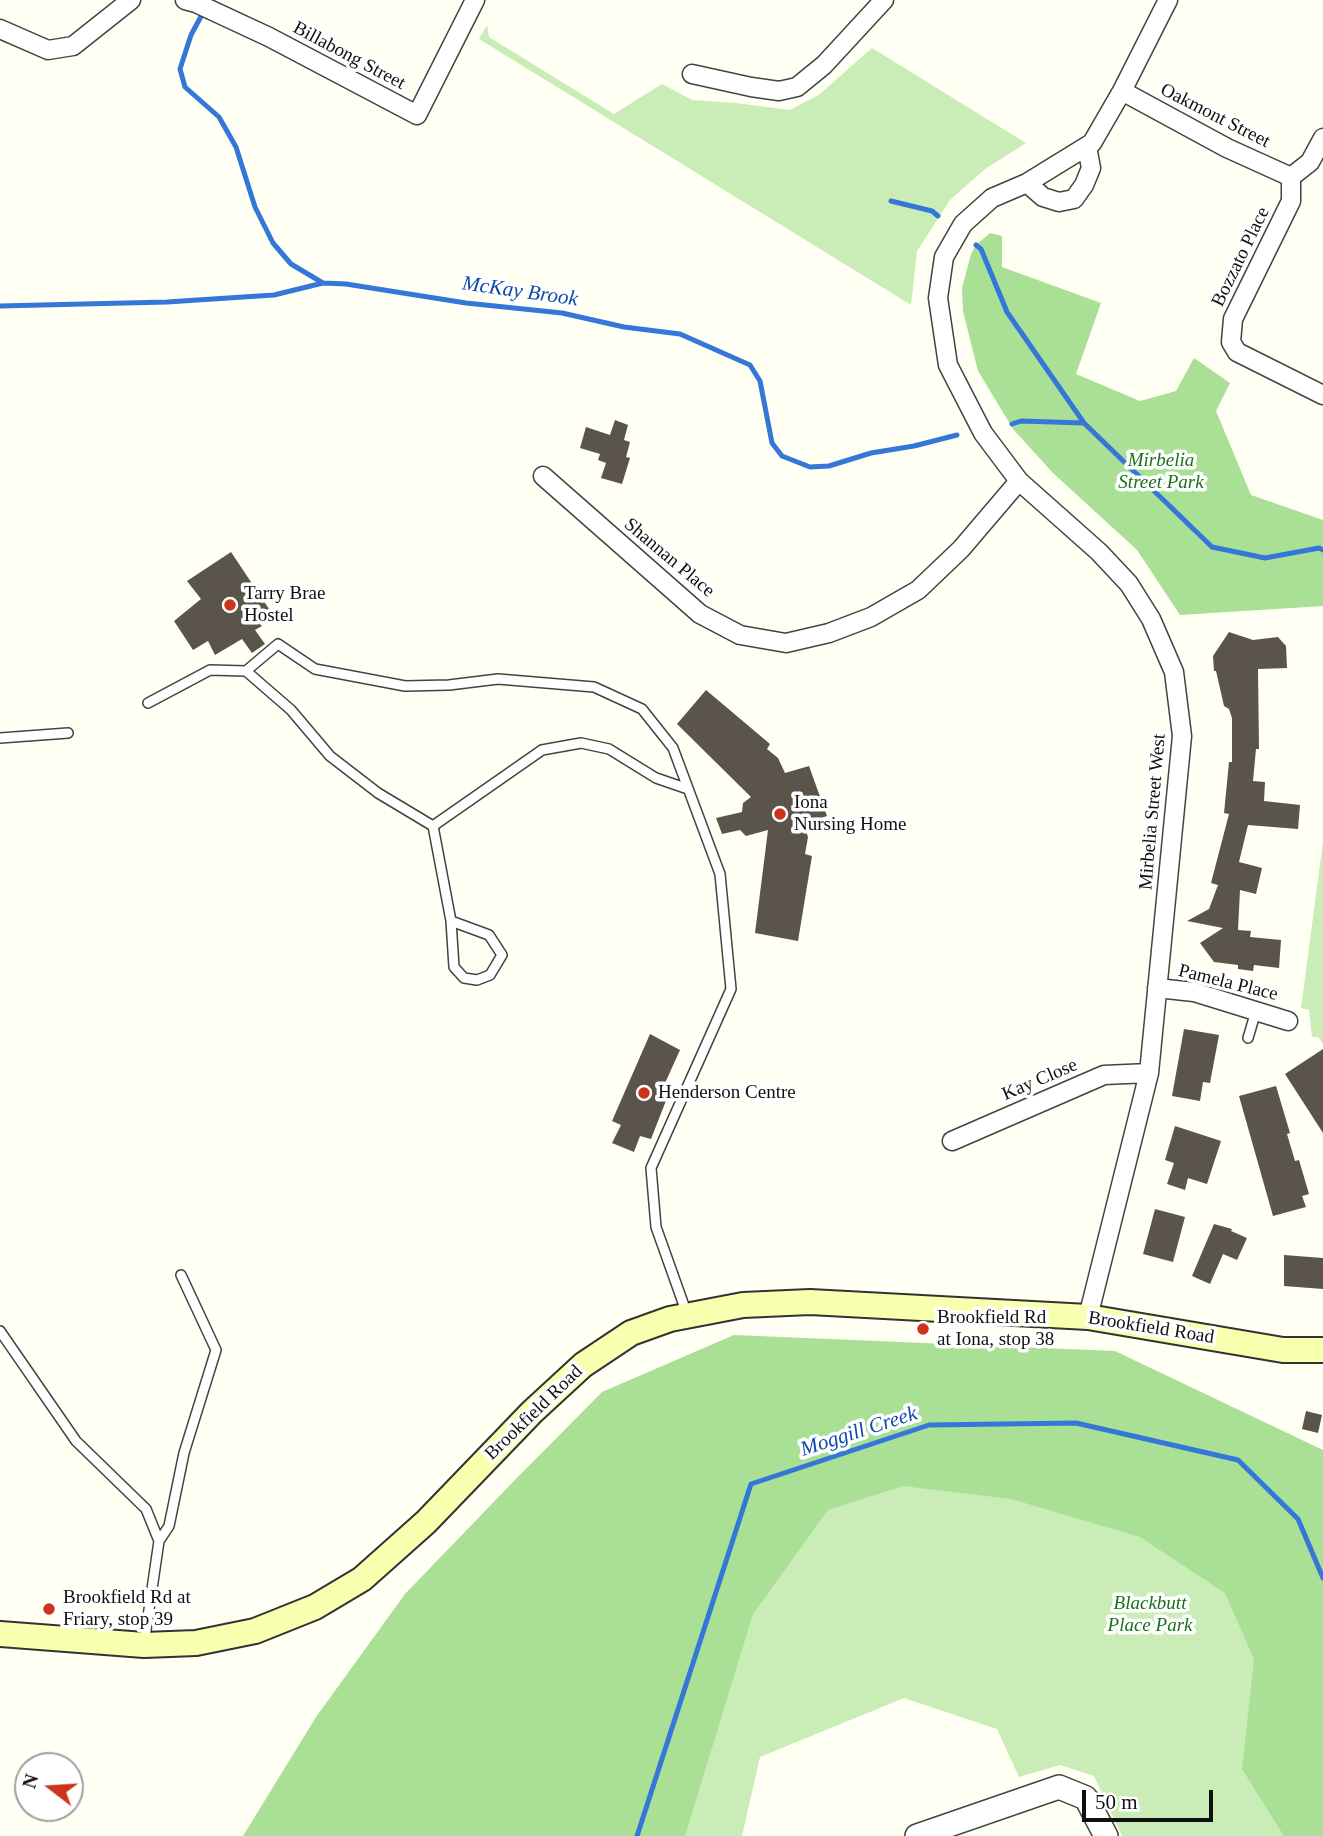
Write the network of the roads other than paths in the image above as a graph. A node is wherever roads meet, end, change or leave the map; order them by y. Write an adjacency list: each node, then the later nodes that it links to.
1 (131, 0): 6 (street)
2 (185, 0): 3 (street, Billabong Street)
3 (475, 0)
4 (884, 0): 7 (street)
5 (1168, 0): 8 (street, Mirbelia Street West)
6 (0, 29)
7 (692, 74)
8 (1122, 91): 10 (street, Mirbelia Street West); 11 (street, Oakmont Street)
9 (1323, 138): 11 (street)
10 (1087, 147): 12 (street, Mirbelia Street West); 12 (street)
11 (1291, 177): 13 (street, Bozzato Place)
12 (1027, 183): 15 (street, Mirbelia Street West)
13 (1323, 396)
14 (543, 476): 15 (street, Shannan Place)
15 (1019, 481): 23 (street, Mirbelia Street West)
16 (246, 671): 17 (lane); 20 (lane); 21 (lane)
17 (148, 704)
18 (68, 733): 19 (lane)
19 (0, 738)
20 (688, 789): 21 (lane); 30 (lane)
21 (433, 826): 22 (lane)
22 (451, 921): 22 (lane)
23 (1157, 988): 24 (street, Pamela Place); 27 (street, Mirbelia Street West)
24 (1256, 1011): 25 (street, Pamela Place); 26 (lane)
25 (1288, 1021)
26 (1248, 1038)
27 (1149, 1073): 28 (street, Kay Close); 31 (street, Mirbelia Street West)
28 (952, 1141)
29 (181, 1275): 34 (lane)
30 (688, 1316): 31 (main road, Brookfield Road); 36 (main road, Brookfield Road)
31 (1088, 1317): 33 (main road, Brookfield Road)
32 (0, 1331): 34 (lane)
33 (1323, 1350)
34 (159, 1542): 36 (lane)
35 (0, 1634): 36 (main road, Brookfield Road)
36 (144, 1645)
37 (917, 1836): 38 (street)
38 (1106, 1836)

